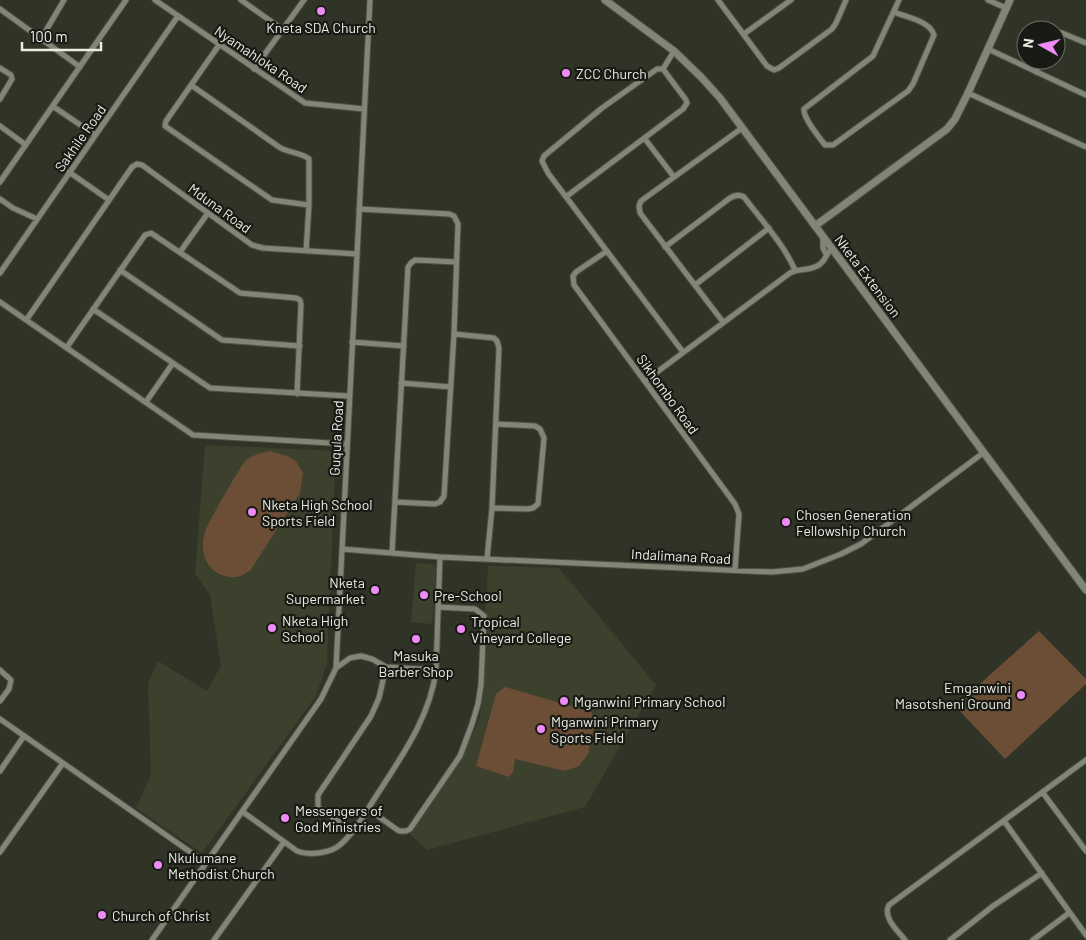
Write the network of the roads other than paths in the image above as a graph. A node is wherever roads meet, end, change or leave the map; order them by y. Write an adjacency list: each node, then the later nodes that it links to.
1 (64, 0): 21 (street)
2 (126, 0): 26 (street)
3 (155, 0): 17 (street, Nyamahloka Road)
4 (241, 0): 18 (street)
5 (304, 0): 18 (street)
6 (370, 0): 36 (street, Guqula Road)
7 (605, 0): 25 (street, Nketa Extension)
8 (718, 0): 19 (street)
9 (791, 0): 19 (street)
10 (846, 0): 19 (street)
11 (899, 0): 16 (street)
12 (988, 0): 15 (street)
13 (1010, 0): 15 (street)
14 (0, 8): 21 (street)
15 (1006, 8): 24 (street)
16 (894, 12): 16 (street)
17 (178, 16): 23 (street, Nyamahloka Road); 39 (street, Sakhile Road)
18 (282, 29): 28 (street)
19 (744, 34)
20 (1066, 35): 22 (street)
21 (41, 39): 26 (street)
22 (1086, 43)
23 (219, 45): 28 (street, Nyamahloka Road); 31 (street)
24 (988, 49): 30 (street); 32 (street)
25 (674, 51): 29 (street); 38 (street, Nketa Extension)
26 (80, 67): 35 (street)
27 (0, 68): 34 (street)
28 (254, 69): 36 (street, Nyamahloka Road)
29 (664, 69): 40 (street); 46 (street)
30 (1036, 72): 33 (street)
31 (191, 85): 49 (street); 49 (street)
32 (968, 93): 42 (street); 53 (street)
33 (1086, 95)
34 (0, 99)
35 (54, 106): 39 (street); 41 (street)
36 (364, 109): 50 (street, Guqula Road)
37 (0, 126): 41 (street)
38 (742, 128): 44 (street); 53 (street, Nketa Extension)
39 (95, 135): 43 (street, Sakhile Road)
40 (645, 139): 44 (street); 46 (street)
41 (26, 145): 45 (street)
42 (1086, 146)
43 (69, 172): 48 (street); 52 (street, Sakhile Road)
44 (674, 177): 55 (street)
45 (0, 182)
46 (567, 196): 57 (street)
47 (0, 199): 52 (street)
48 (109, 200): 51 (street, Mduna Road); 68 (street)
49 (309, 205): 56 (street)
50 (359, 209): 60 (street, Guqula Road); 61 (street)
51 (208, 213): 56 (street, Mduna Road); 58 (street)
52 (37, 218): 64 (street, Sakhile Road)
53 (815, 226): 59 (street, Nketa Extension)
54 (768, 228): 55 (street); 63 (street); 65 (street)
55 (665, 247): 65 (street)
56 (306, 250): 60 (street, Mduna Road)
57 (607, 251): 75 (street); 77 (street, Sikhombo Road)
58 (180, 252): 62 (street); 72 (street)
59 (829, 252): 63 (street); 85 (street, Nketa Extension)
60 (357, 254): 71 (street, Guqula Road)
61 (456, 262): 70 (street); 73 (street)
62 (120, 270): 67 (street); 72 (street)
63 (796, 270): 69 (street)
64 (0, 272)
65 (695, 285): 69 (street)
66 (0, 302): 68 (street)
67 (93, 309): 74 (street); 76 (street)
68 (27, 319): 74 (street)
69 (723, 322): 75 (street)
70 (454, 334): 79 (street); 83 (street)
71 (352, 342): 73 (street); 81 (street, Guqula Road)
72 (300, 346): 80 (street)
73 (404, 346): 78 (street)
74 (67, 347): 82 (street)
75 (683, 352): 77 (street)
76 (173, 363): 80 (street); 82 (street)
77 (645, 381): 92 (street, Sikhombo Road)
78 (401, 383): 79 (street); 86 (street)
79 (451, 387): 86 (street)
80 (297, 394): 81 (street)
81 (349, 396): 84 (street, Guqula Road)
82 (146, 402): 84 (street)
83 (496, 424): 87 (street); 87 (street)
84 (347, 444): 88 (street, Guqula Road)
85 (983, 452): 92 (street, Indalimana Road); 93 (street, Nketa Extension)
86 (395, 502): 89 (street)
87 (492, 508): 91 (street)
88 (342, 549): 89 (street, Indalimana Road); 96 (street, Guqula Road)
89 (392, 553): 90 (street, Indalimana Road)
90 (440, 557): 91 (street, Indalimana Road); 94 (street)
91 (487, 559): 92 (street, Indalimana Road)
92 (735, 570)
93 (1086, 590)
94 (438, 607): 98 (street); 106 (street)
95 (386, 667): 96 (street); 98 (street); 109 (street)
96 (336, 668): 107 (street, Guqula Road)
97 (0, 670): 99 (street)
98 (436, 670): 106 (street)
99 (0, 702)
100 (0, 719): 101 (street)
101 (24, 736): 103 (street); 104 (street)
102 (1086, 760): 105 (street)
103 (63, 763): 114 (street); 115 (street)
104 (0, 771)
105 (1043, 793): 108 (street); 112 (street)
106 (368, 809): 109 (street)
107 (243, 812): 111 (street); 115 (street, Guqula Road)
108 (1004, 821): 116 (street); 121 (street)
109 (352, 831): 111 (street)
110 (1086, 839): 112 (street)
111 (284, 842): 120 (street)
112 (1080, 843): 113 (street)
113 (1086, 851)
114 (0, 852)
115 (206, 863): 119 (street, Guqula Road)
116 (1042, 873): 117 (street); 122 (street)
117 (1069, 913): 118 (street); 123 (street)
118 (1086, 935)
119 (152, 940)
120 (214, 940)
121 (906, 940)
122 (950, 940)
123 (1033, 940)

